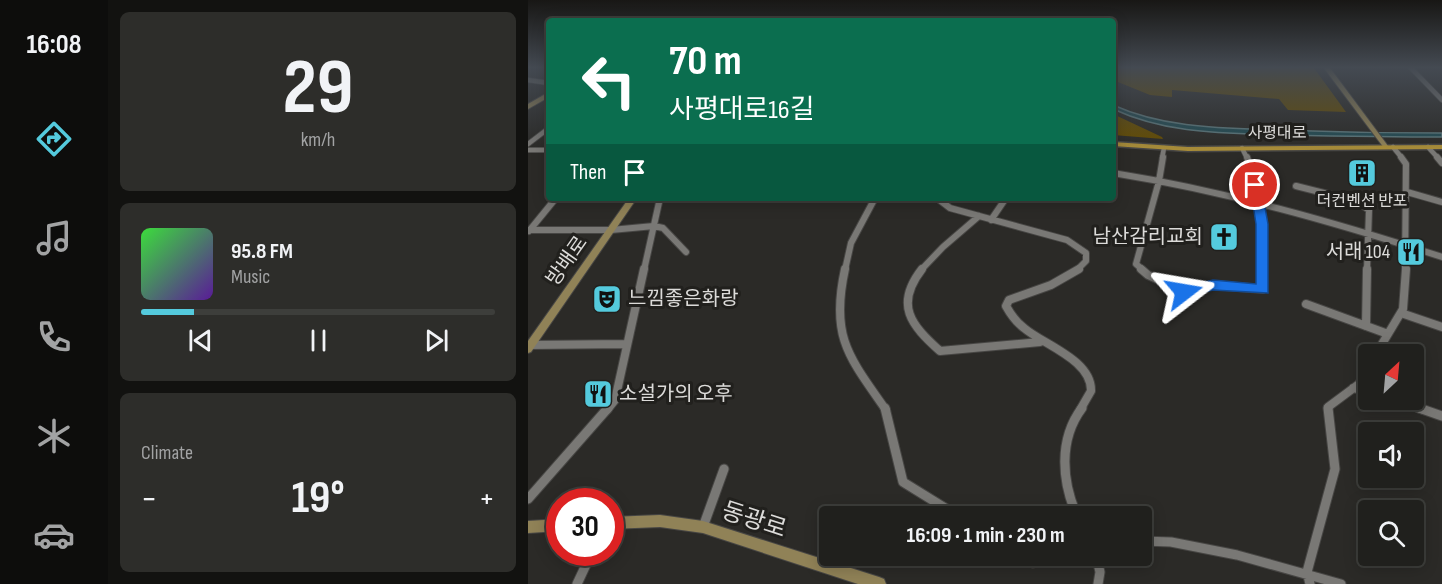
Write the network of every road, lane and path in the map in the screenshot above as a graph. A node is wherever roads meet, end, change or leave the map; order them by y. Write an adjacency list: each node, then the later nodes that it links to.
1 (1347, 95): 7 (street)
2 (546, 96): 3 (street)
3 (528, 107)
4 (546, 130): 5 (street)
5 (528, 144)
6 (1116, 144): 10 (main road, 사평대로)
7 (1390, 147): 8 (main road, 사평대로); 11 (main road, 사평대로); 18 (street)
8 (1428, 147): 9 (main road, 사평대로); 14 (street)
9 (1442, 147)
10 (1164, 148): 11 (main road, 사평대로); 16 (street)
11 (1242, 148): 26 (street)
12 (528, 150): 13 (street)
13 (546, 150)
14 (1442, 163)
15 (1116, 174): 16 (street)
16 (1159, 181): 26 (street); 26 (street)
17 (1296, 186): 32 (street)
18 (1407, 192): 25 (street); 33 (street)
19 (554, 201): 31 (street)
20 (631, 201): 30 (street, 방배로)
21 (659, 201): 29 (street)
22 (873, 201): 52 (street)
23 (941, 201): 27 (street)
24 (1004, 201): 28 (street)
25 (1442, 202)
26 (1260, 203): 32 (street)
27 (979, 216): 28 (street); 41 (street)
28 (991, 220): 41 (street)
29 (654, 226): 30 (street); 34 (street); 42 (street)
30 (611, 230): 31 (street); 44 (street, 방배로)
31 (529, 231)
32 (1370, 234): 33 (street); 38 (street)
33 (1407, 245): 35 (street); 37 (street)
34 (686, 252)
35 (1442, 257)
36 (1306, 304): 38 (street)
37 (1401, 313): 39 (street); 40 (street)
38 (1366, 326): 40 (street)
39 (1442, 327)
40 (1388, 334): 43 (street)
41 (1042, 342): 53 (street)
42 (627, 344): 44 (street, 방배로); 51 (street)
43 (1382, 344)
44 (529, 346)
45 (1358, 381): 46 (street)
46 (1353, 388): 47 (street); 61 (street)
47 (1358, 390)
48 (1424, 410): 49 (street)
49 (1442, 416)
50 (724, 469): 57 (street)
51 (528, 499)
52 (942, 506)
53 (1074, 506)
54 (624, 522): 57 (street, 동광로)
55 (546, 526): 56 (street)
56 (528, 527)
57 (703, 527): 63 (street, 동광로)
58 (1152, 540): 61 (street)
59 (585, 566): 62 (street)
60 (1099, 566): 64 (street)
61 (1307, 572): 65 (street); 66 (street)
62 (577, 584)
63 (879, 584)
64 (1098, 584)
65 (1310, 584)
66 (1341, 584)

